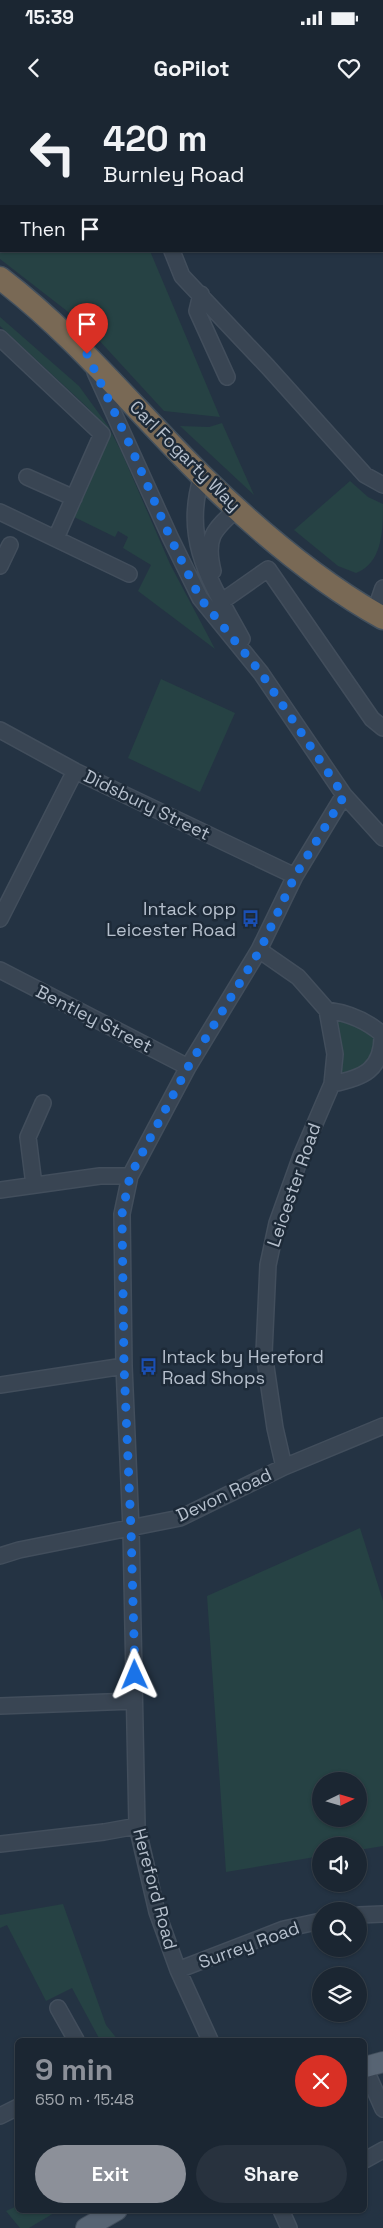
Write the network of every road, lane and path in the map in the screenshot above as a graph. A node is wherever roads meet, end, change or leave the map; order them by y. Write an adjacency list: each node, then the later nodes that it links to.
1 (172, 252): 3 (street)
2 (0, 278): 5 (highway, Carl Fogarty Way)
3 (201, 294): 6 (street); 9 (street)
4 (0, 338): 10 (street)
5 (87, 354): 7 (highway, Carl Fogarty Way); 20 (street)
6 (227, 377)
7 (202, 476): 11 (highway, Carl Fogarty Way); 18 (street)
8 (27, 477): 10 (street)
9 (383, 484)
10 (74, 498): 13 (street)
11 (237, 509): 18 (street); 19 (highway, Carl Fogarty Way)
12 (0, 512): 13 (street)
13 (56, 538): 16 (street)
14 (10, 544): 15 (street)
15 (0, 566)
16 (129, 574)
17 (383, 588): 19 (street)
18 (221, 602): 20 (street); 21 (street)
19 (379, 616)
20 (261, 673): 24 (street)
21 (383, 728)
22 (0, 730): 23 (street, Didsbury Street)
23 (76, 771): 26 (street, Didsbury Street); 27 (street)
24 (344, 796): 25 (street); 26 (street, Hereford Road)
25 (383, 838)
26 (295, 876): 28 (street, Hereford Road)
27 (0, 919)
28 (260, 950): 30 (street); 31 (street, Hereford Road)
29 (0, 970): 31 (street, Bentley Street)
30 (327, 1010): 32 (street, Leicester Road); 32 (street)
31 (188, 1067): 34 (street, Hereford Road)
32 (332, 1084): 40 (street, Leicester Road)
33 (43, 1103): 35 (street)
34 (130, 1176): 35 (street); 37 (street, Hereford Road)
35 (34, 1185): 36 (street)
36 (0, 1190)
37 (124, 1366): 38 (street); 41 (street, Hereford Road)
38 (0, 1385)
39 (383, 1426): 40 (street, Devon Road)
40 (284, 1467): 41 (street, Devon Road)
41 (131, 1529): 42 (street, Devon Road); 43 (street, Hereford Road)
42 (0, 1556)
43 (134, 1701): 44 (street); 45 (street, Hereford Road)
44 (0, 1706)
45 (137, 1826): 46 (street); 50 (street, Hereford Road)
46 (0, 1844)
47 (383, 1914): 48 (street)
48 (367, 1915)
49 (312, 1923): 50 (street, Surrey Road)
50 (178, 1970): 53 (street, Hereford Road)
51 (58, 2008): 52 (street)
52 (75, 2038)
53 (209, 2038)
54 (383, 2062): 55 (main road)
55 (367, 2067)
56 (367, 2073): 58 (street)
57 (15, 2108): 59 (street)
58 (383, 2109)
59 (0, 2116)
60 (383, 2150): 61 (street)
61 (367, 2159)
62 (112, 2213): 64 (main road)
63 (282, 2213): 65 (street)
64 (86, 2228)
65 (289, 2228)

